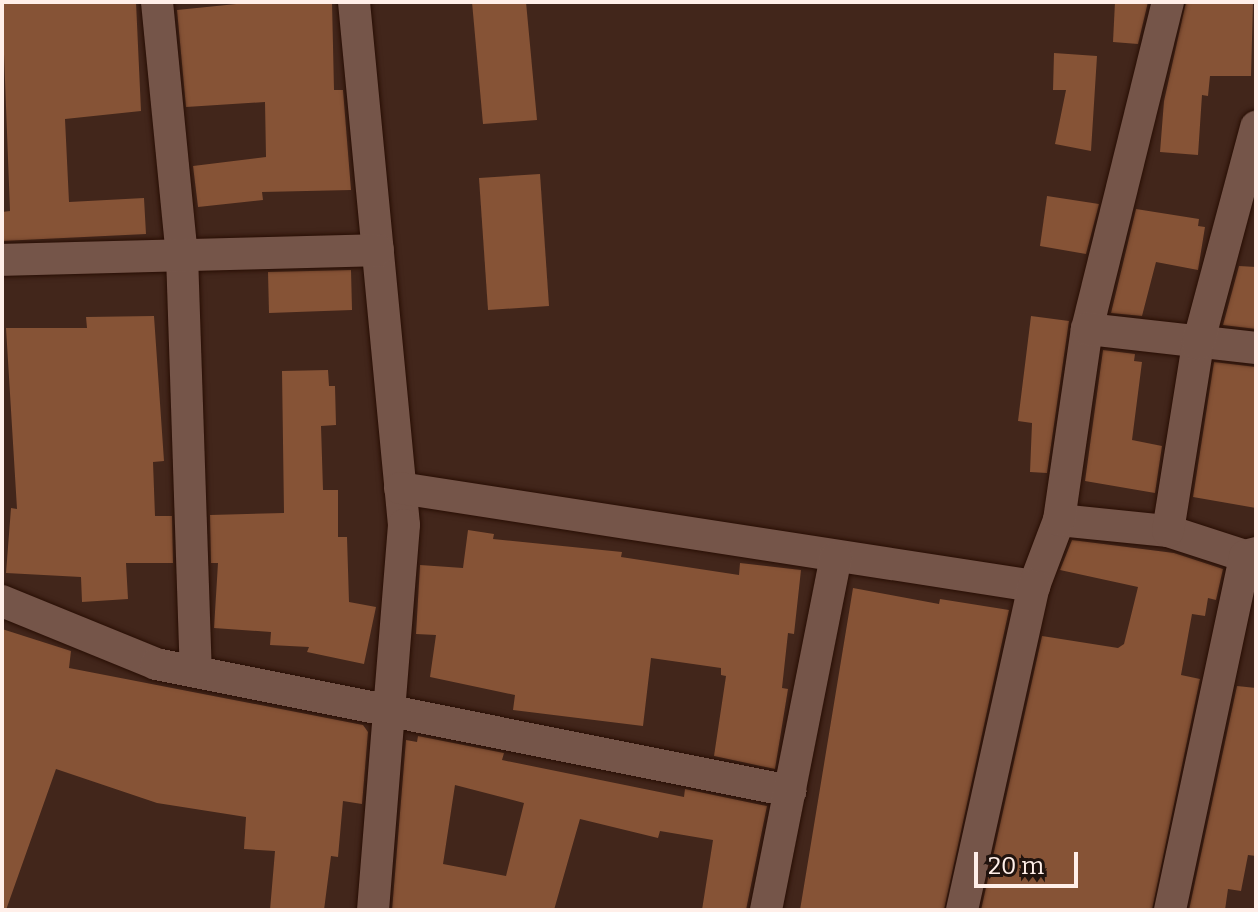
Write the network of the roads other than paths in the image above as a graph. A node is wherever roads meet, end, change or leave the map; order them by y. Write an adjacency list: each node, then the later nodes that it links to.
1 (157, 2): 6 (street)
2 (354, 2): 5 (street)
3 (1168, 2): 8 (street)
4 (1256, 127): 9 (street)
5 (378, 250): 6 (street); 11 (street)
6 (182, 255): 7 (street); 18 (street)
7 (2, 260)
8 (1087, 329): 9 (street); 12 (street)
9 (1198, 344): 10 (street); 13 (street)
10 (1256, 348)
11 (400, 488): 15 (street); 19 (street)
12 (1059, 520): 13 (street); 16 (street)
13 (1168, 531): 14 (street)
14 (1250, 554): 24 (street)
15 (836, 557): 16 (street); 20 (street)
16 (1034, 586): 23 (street)
17 (2, 601): 18 (street)
18 (196, 672): 19 (street)
19 (392, 714): 20 (street); 21 (street)
20 (790, 791): 22 (street)
21 (373, 910)
22 (766, 910)
23 (962, 910)
24 (1170, 910)

